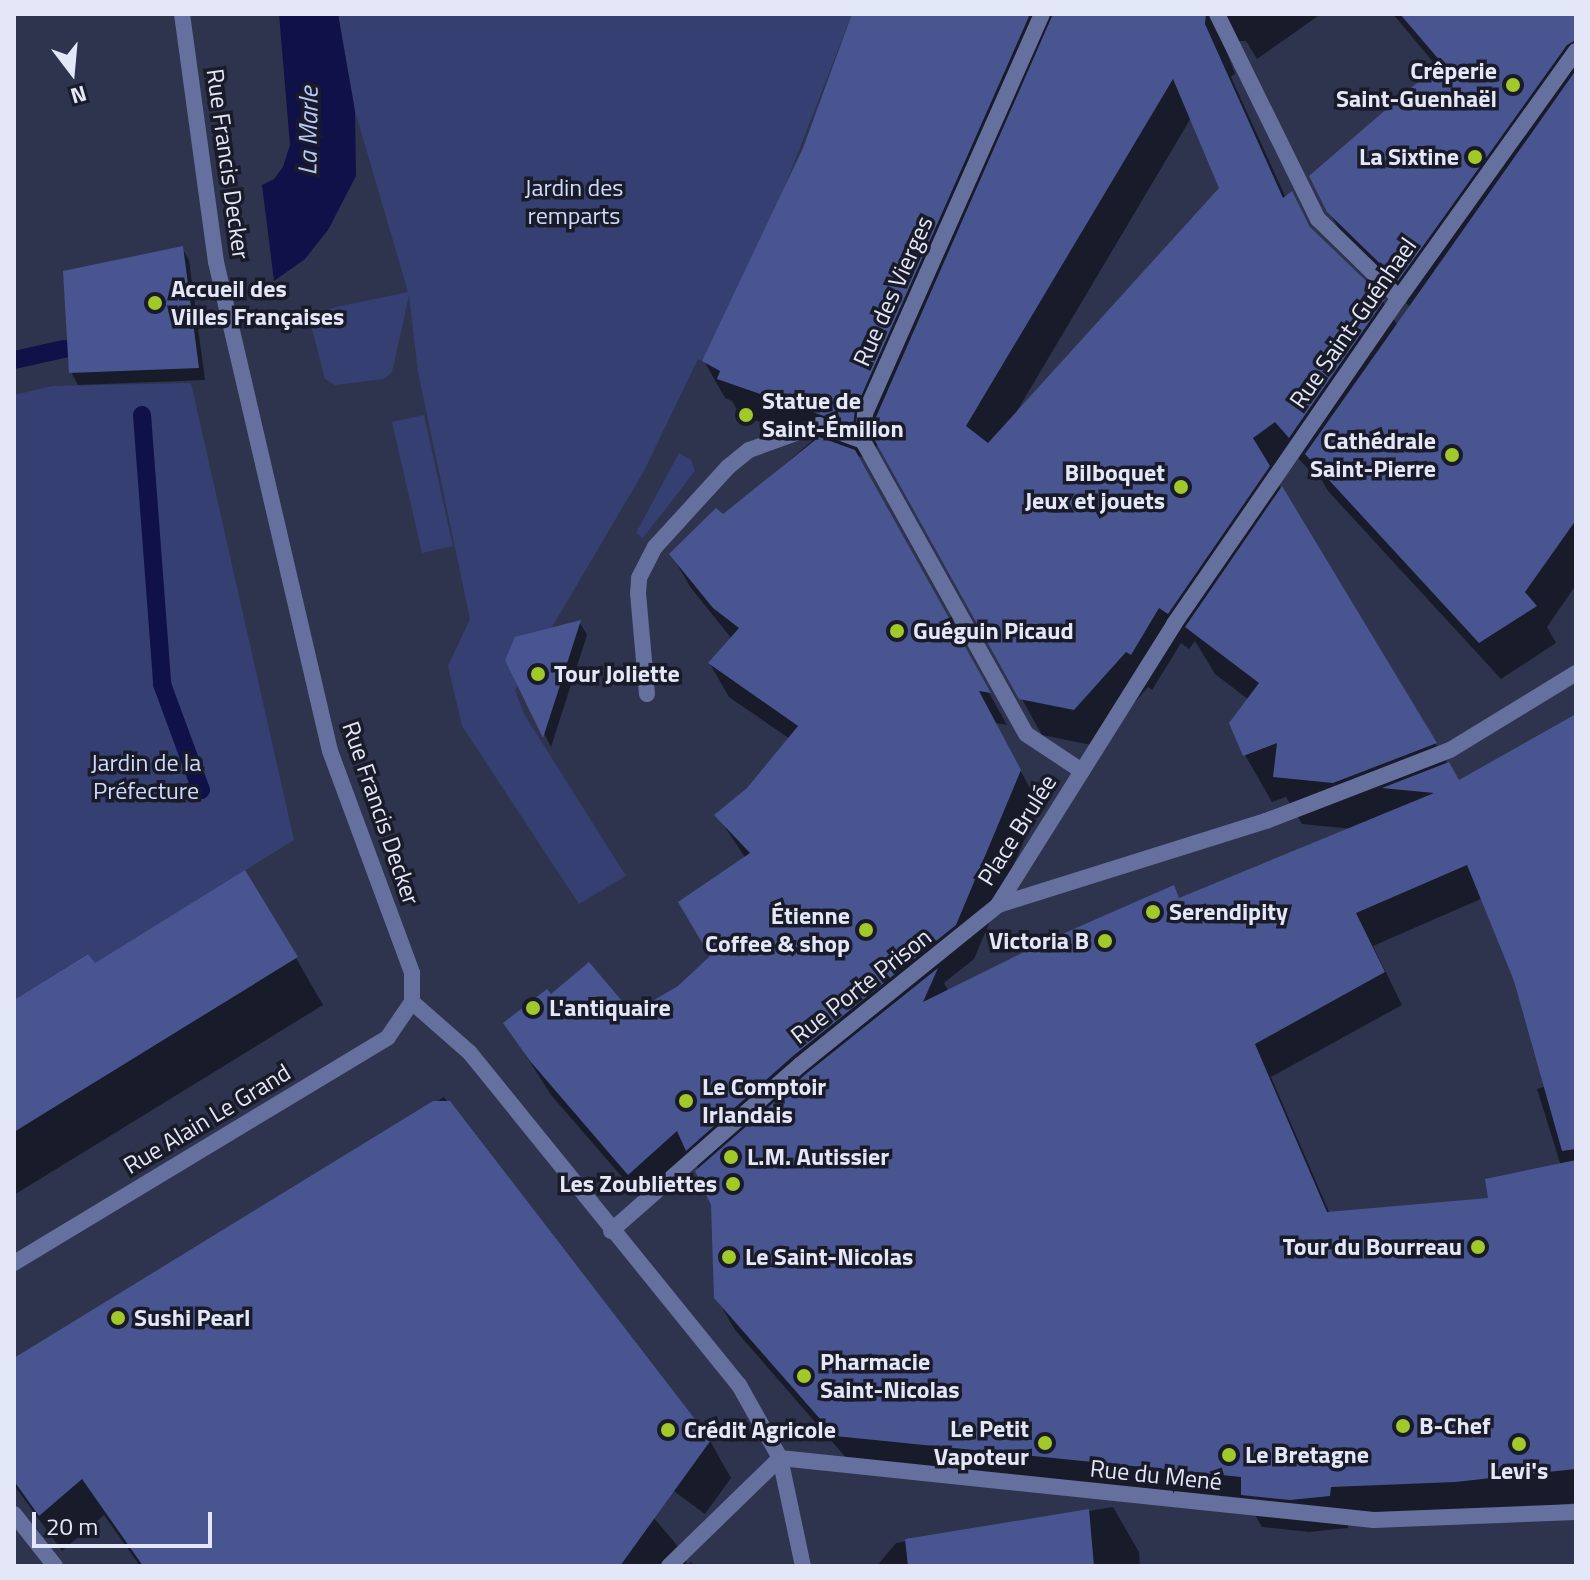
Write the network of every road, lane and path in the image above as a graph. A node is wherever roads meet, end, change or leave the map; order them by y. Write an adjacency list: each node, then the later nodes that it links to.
1 (182, 14): 12 (street, Rue Francis Decker)
2 (1042, 14): 6 (street, Rue des Vierges)
3 (1217, 14): 5 (street)
4 (1576, 51): 5 (street, Rue Saint-Guénhael)
5 (1399, 298): 7 (street, Rue Saint-Guénhael)
6 (863, 441): 9 (street); 10 (street)
7 (1174, 624): 10 (street, Place Brulée)
8 (1576, 673): 11 (street, Place Brulée)
9 (647, 694)
10 (1082, 771): 11 (street, Place Brulée)
11 (998, 905): 13 (street, Rue Porte Prison)
12 (412, 1002): 13 (street); 14 (street, Rue Alain Le Grand)
13 (611, 1231): 15 (street)
14 (14, 1263)
15 (780, 1458): 16 (street, Rue du Mené); 19 (street); 20 (street)
16 (1576, 1512)
17 (14, 1514): 18 (street)
18 (55, 1566)
19 (669, 1566)
20 (803, 1566)

